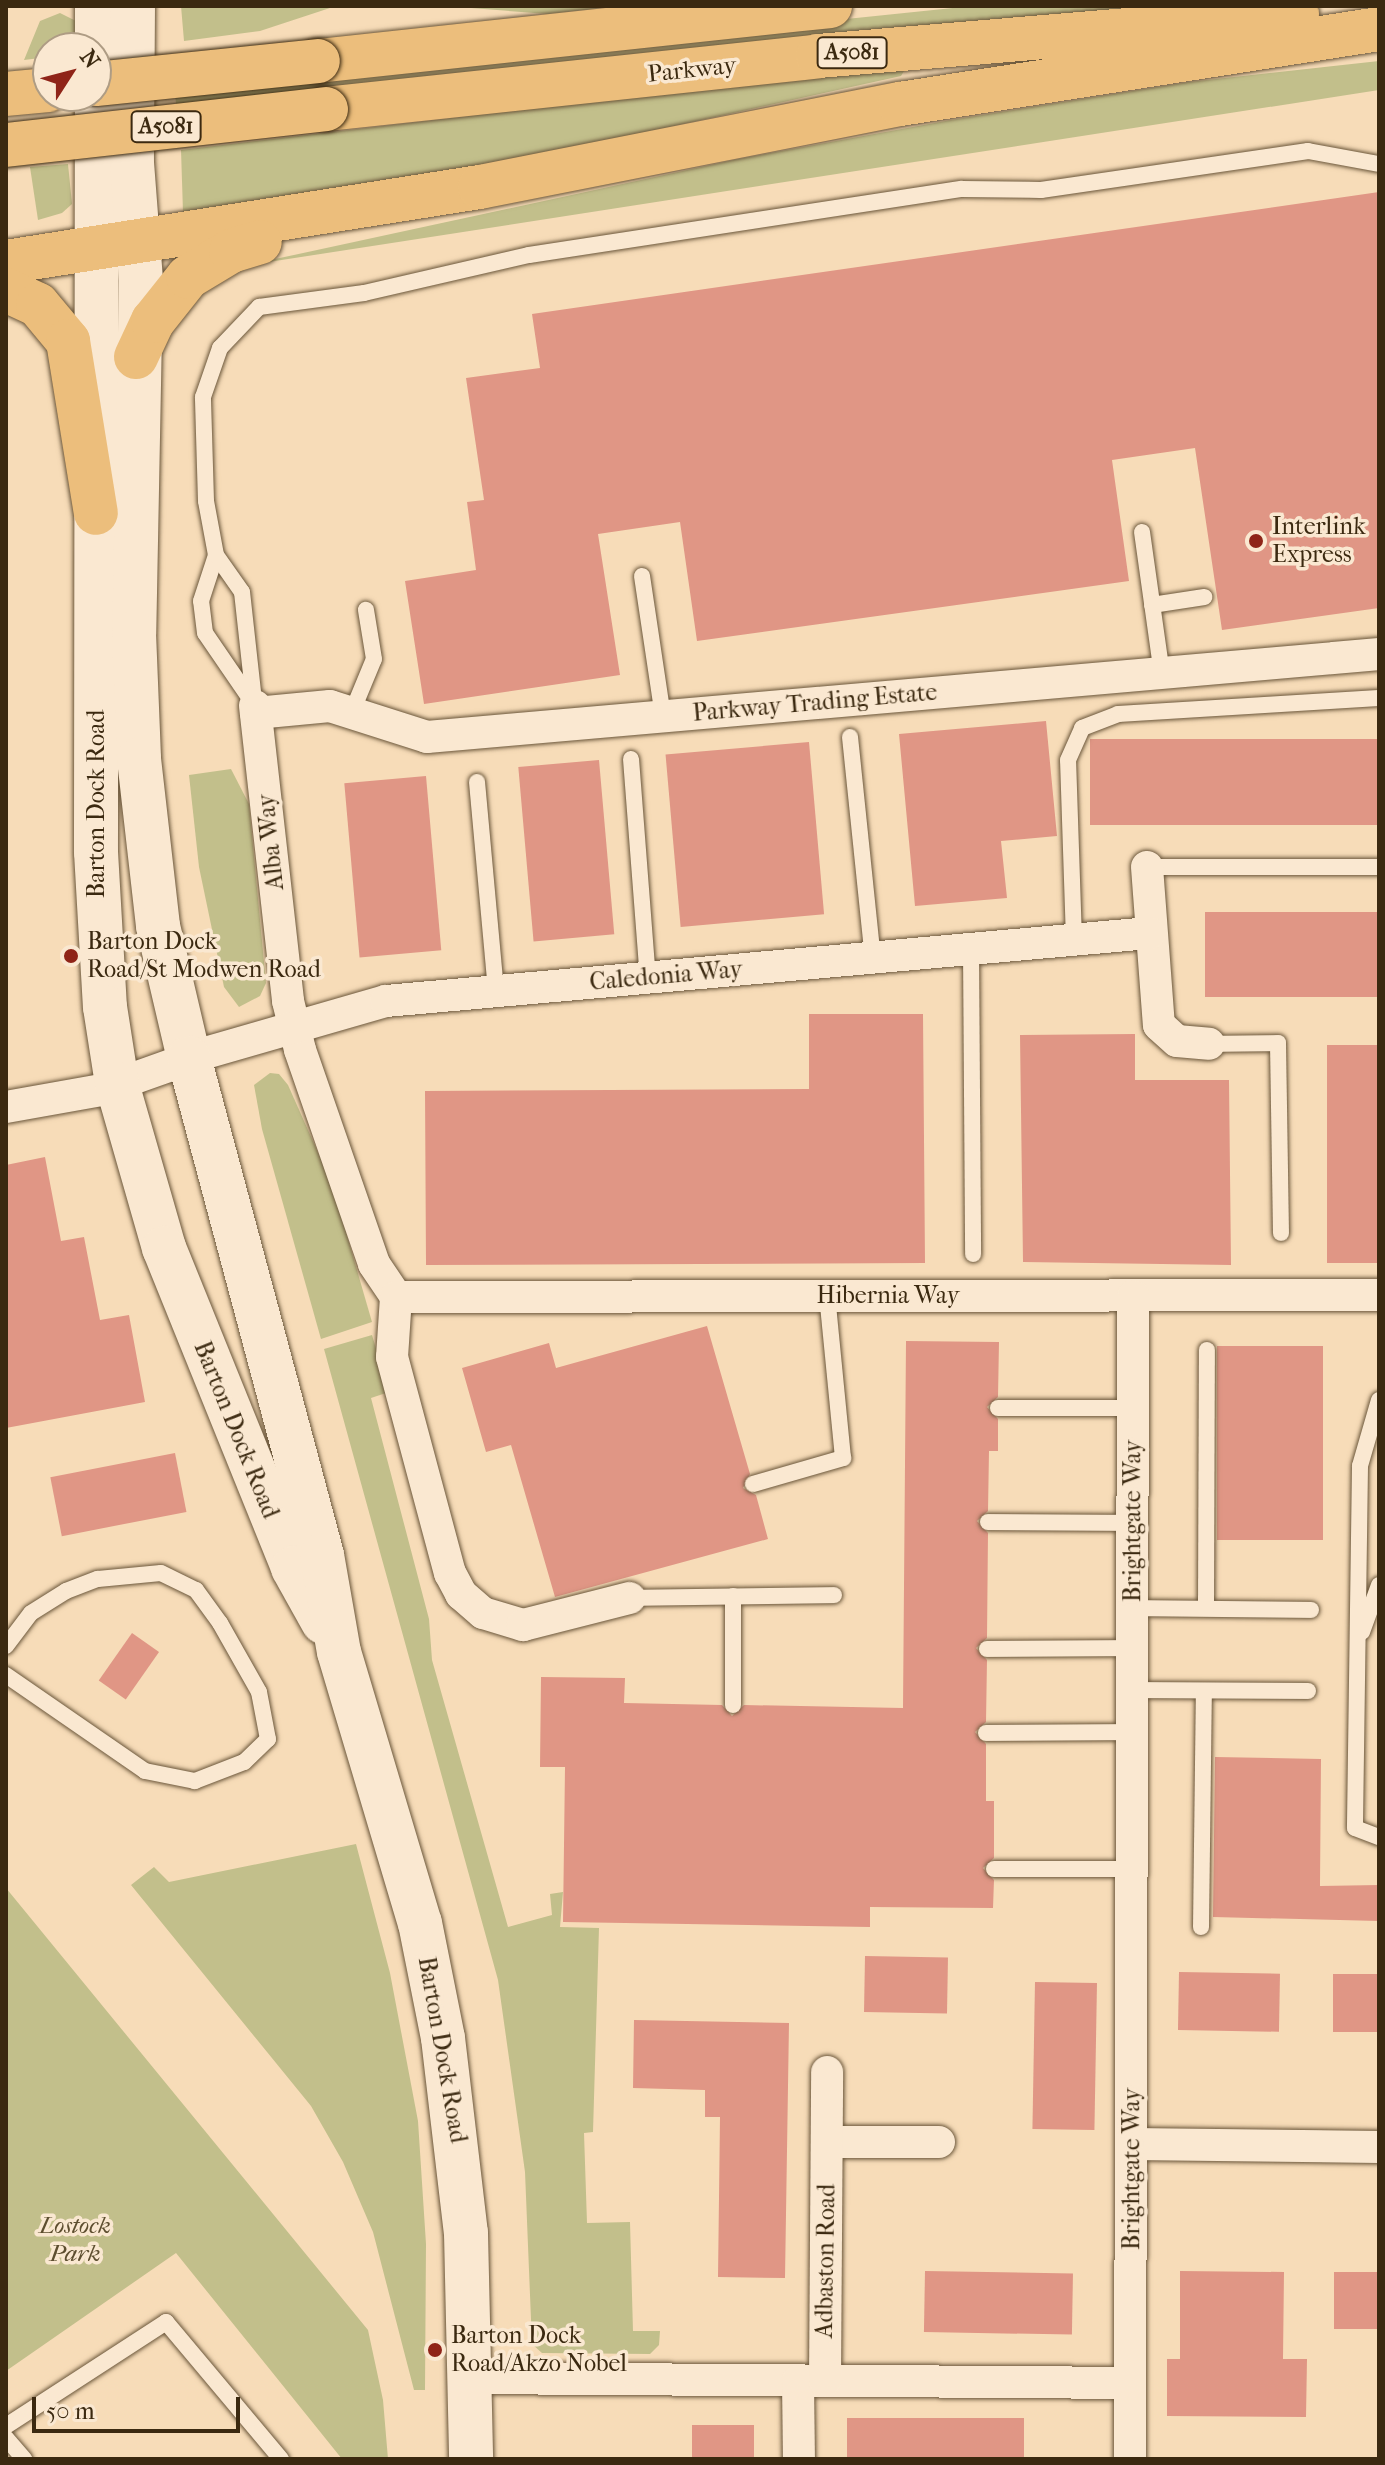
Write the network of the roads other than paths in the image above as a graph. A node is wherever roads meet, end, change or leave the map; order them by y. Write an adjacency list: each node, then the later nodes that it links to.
1 (97, 6): 13 (main road, Barton Dock Road)
2 (133, 6): 12 (main road, Barton Dock Road)
3 (830, 6): 6 (highway, Parkway / A5081, bridge)
4 (1379, 12): 9 (highway, Parkway / A5081, bridge)
5 (1379, 29): 11 (highway, A5081)
6 (112, 82)
7 (32, 92): 8 (highway)
8 (6, 94)
9 (6, 145)
10 (1379, 164): 19 (lane)
11 (480, 187): 12 (highway, A5081); 16 (highway, A5081)
12 (141, 239): 13 (highway); 16 (main road, Barton Dock Road)
13 (96, 250): 14 (highway); 17 (main road, Barton Dock Road)
14 (6, 262)
15 (6, 290): 17 (highway)
16 (136, 357): 43 (main road, Barton Dock Road)
17 (96, 513): 44 (main road, Barton Dock Road)
18 (1142, 532): 22 (lane)
19 (216, 555): 27 (lane); 27 (lane)
20 (642, 576): 29 (lane)
21 (1204, 597): 22 (lane)
22 (1152, 605): 25 (lane)
23 (366, 610): 28 (lane)
24 (1379, 654): 25 (street, Parkway Trading Estate)
25 (1162, 674): 29 (street, Parkway Trading Estate)
26 (1379, 698): 36 (lane)
27 (256, 710): 28 (street, Parkway Trading Estate); 41 (street, Alba Way)
28 (352, 712): 29 (street, Parkway Trading Estate)
29 (663, 716)
30 (850, 737): 38 (lane)
31 (631, 759): 39 (lane)
32 (477, 782): 40 (lane)
33 (1147, 867): 34 (lane); 35 (street)
34 (1379, 867)
35 (1150, 933): 36 (street, Caledonia Way); 42 (street)
36 (1074, 940): 37 (street, Caledonia Way)
37 (971, 949): 38 (street, Caledonia Way); 47 (lane)
38 (873, 958): 39 (street, Caledonia Way)
39 (648, 978): 40 (street, Caledonia Way)
40 (496, 991): 41 (street, Caledonia Way)
41 (294, 1027): 43 (street, Caledonia Way); 51 (street)
42 (1209, 1044): 46 (lane)
43 (189, 1058): 44 (street, Caledonia Way); 70 (main road, Barton Dock Road)
44 (117, 1084): 45 (street, Caledonia Way); 70 (main road, Barton Dock Road)
45 (6, 1107)
46 (1281, 1233)
47 (973, 1254)
48 (1379, 1295): 50 (street, Hibernia Way)
49 (827, 1296): 50 (street, Hibernia Way); 51 (street, Hibernia Way); 56 (lane)
50 (1133, 1296): 55 (street, Brightgate Way)
51 (396, 1297): 62 (street)
52 (1207, 1350): 64 (lane)
53 (1379, 1400): 67 (lane)
54 (998, 1408): 55 (lane)
55 (1133, 1408): 58 (street, Brightgate Way)
56 (753, 1484)
57 (988, 1522): 58 (lane)
58 (1134, 1523): 63 (street, Brightgate Way)
59 (1379, 1585): 67 (lane)
60 (834, 1595): 61 (lane)
61 (733, 1596): 62 (lane); 75 (lane)
62 (630, 1598)
63 (1133, 1608): 64 (lane); 68 (street, Brightgate Way)
64 (1206, 1608): 65 (lane)
65 (1311, 1610)
66 (6, 1646): 71 (lane)
67 (1357, 1646): 78 (lane)
68 (1133, 1648): 69 (lane); 72 (street, Brightgate Way)
69 (987, 1649)
70 (339, 1652): 87 (main road, Barton Dock Road)
71 (6, 1675)
72 (1133, 1690): 73 (lane); 76 (street, Brightgate Way)
73 (1204, 1691): 74 (lane); 81 (lane)
74 (1308, 1691)
75 (733, 1705)
76 (1134, 1732): 77 (lane); 80 (street, Brightgate Way)
77 (986, 1733)
78 (1379, 1837)
79 (994, 1869): 80 (lane)
80 (1134, 1869): 85 (street, Brightgate Way)
81 (1201, 1927)
82 (827, 2072): 83 (street, Adbaston Road)
83 (827, 2142): 84 (street); 88 (street, Adbaston Road)
84 (939, 2142)
85 (1132, 2144): 86 (street); 89 (street, Brightgate Way)
86 (1379, 2147)
87 (471, 2378): 88 (street); 94 (main road, Barton Dock Road)
88 (812, 2381): 89 (street); 95 (street, Adbaston Road)
89 (1130, 2383): 96 (street, Brightgate Way)
90 (6, 2426): 93 (lane)
91 (6, 2438): 92 (lane)
92 (24, 2459)
93 (281, 2459)
94 (471, 2459)
95 (799, 2459)
96 (1130, 2459)

